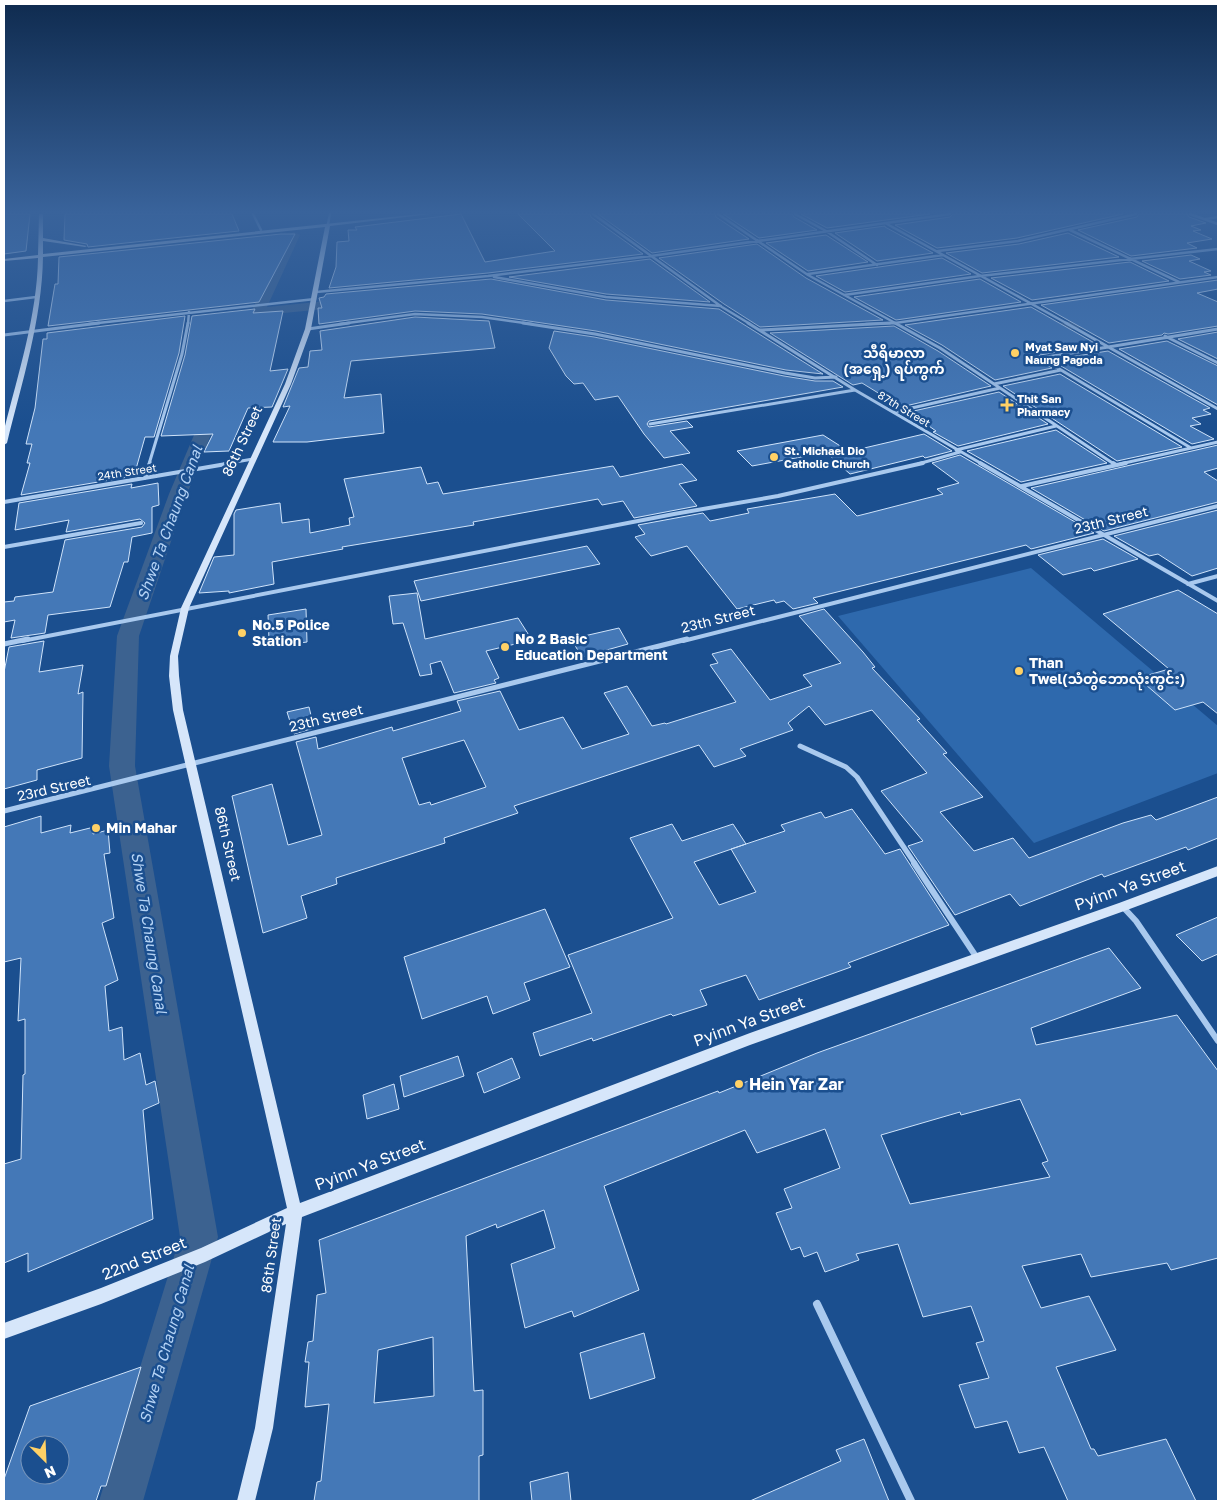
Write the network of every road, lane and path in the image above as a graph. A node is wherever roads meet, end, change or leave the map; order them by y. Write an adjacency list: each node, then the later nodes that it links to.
1 (38, 284): 12 (street)
2 (317, 284): 10 (street, 86th Street)
3 (399, 284): 10 (street)
4 (529, 284): 16 (street)
5 (691, 284): 16 (street, 87th Street)
6 (826, 284): 11 (street)
7 (921, 284): 11 (street)
8 (994, 284): 15 (street)
9 (1165, 284): 15 (street)
10 (316, 292): 14 (street, 86th Street)
11 (844, 295): 18 (street)
12 (36, 297): 13 (street); 22 (street)
13 (4, 301)
14 (314, 304): 17 (street); 19 (street, 86th Street)
15 (1029, 304): 18 (street); 25 (street)
16 (722, 306): 21 (street, 87th Street)
17 (189, 312): 22 (street); 42 (street)
18 (895, 322): 21 (street); 29 (street)
19 (308, 329): 28 (street); 40 (street, 86th Street)
20 (1218, 329): 24 (street)
21 (760, 330): 28 (street, 87th Street)
22 (31, 332): 23 (street); 37 (street)
23 (4, 335)
24 (1165, 336): 25 (street); 26 (street)
25 (1106, 346): 27 (street); 32 (street)
26 (1218, 364)
27 (1061, 370): 29 (street); 38 (street)
28 (836, 377): 31 (street, 87th Street)
29 (994, 384): 30 (street)
30 (1000, 388): 33 (street); 35 (street)
31 (855, 390): 33 (street, 87th Street); 34 (street)
32 (1218, 409)
33 (894, 412): 39 (street, 87th Street)
34 (650, 424)
35 (1056, 426): 39 (street); 41 (street)
36 (1218, 442): 38 (street)
37 (4, 443)
38 (1190, 448): 41 (street)
39 (958, 451): 43 (street, 87th Street); 52 (street)
40 (253, 460): 42 (street, 24th Street); 52 (street, 86th Street)
41 (1116, 464): 43 (street)
42 (145, 478): 44 (street, 24th Street)
43 (1022, 486): 47 (street, 87th Street)
44 (4, 502)
45 (1218, 506): 47 (street, 23th Street)
46 (141, 523): 48 (street)
47 (1102, 534): 50 (street, 87th Street); 55 (street, 23th Street)
48 (4, 547)
49 (1218, 576): 50 (street)
50 (1188, 584): 51 (street, 87th Street)
51 (1218, 601)
52 (185, 608): 53 (street); 55 (street, 86th Street)
53 (4, 644)
54 (800, 746): 60 (street)
55 (192, 763): 56 (street, 23th Street); 62 (street, 86th Street)
56 (109, 786): 57 (street, 23rd Street)
57 (4, 811)
58 (1218, 870): 59 (street, Pyinn Ya Street)
59 (1124, 907): 60 (street, Pyinn Ya Street); 61 (street)
60 (978, 958): 62 (street, Pyinn Ya Street)
61 (1218, 1041)
62 (295, 1212): 64 (street, 22nd Street); 65 (street, 86th Street)
63 (817, 1304): 66 (street)
64 (4, 1331)
65 (246, 1501)
66 (911, 1501)

